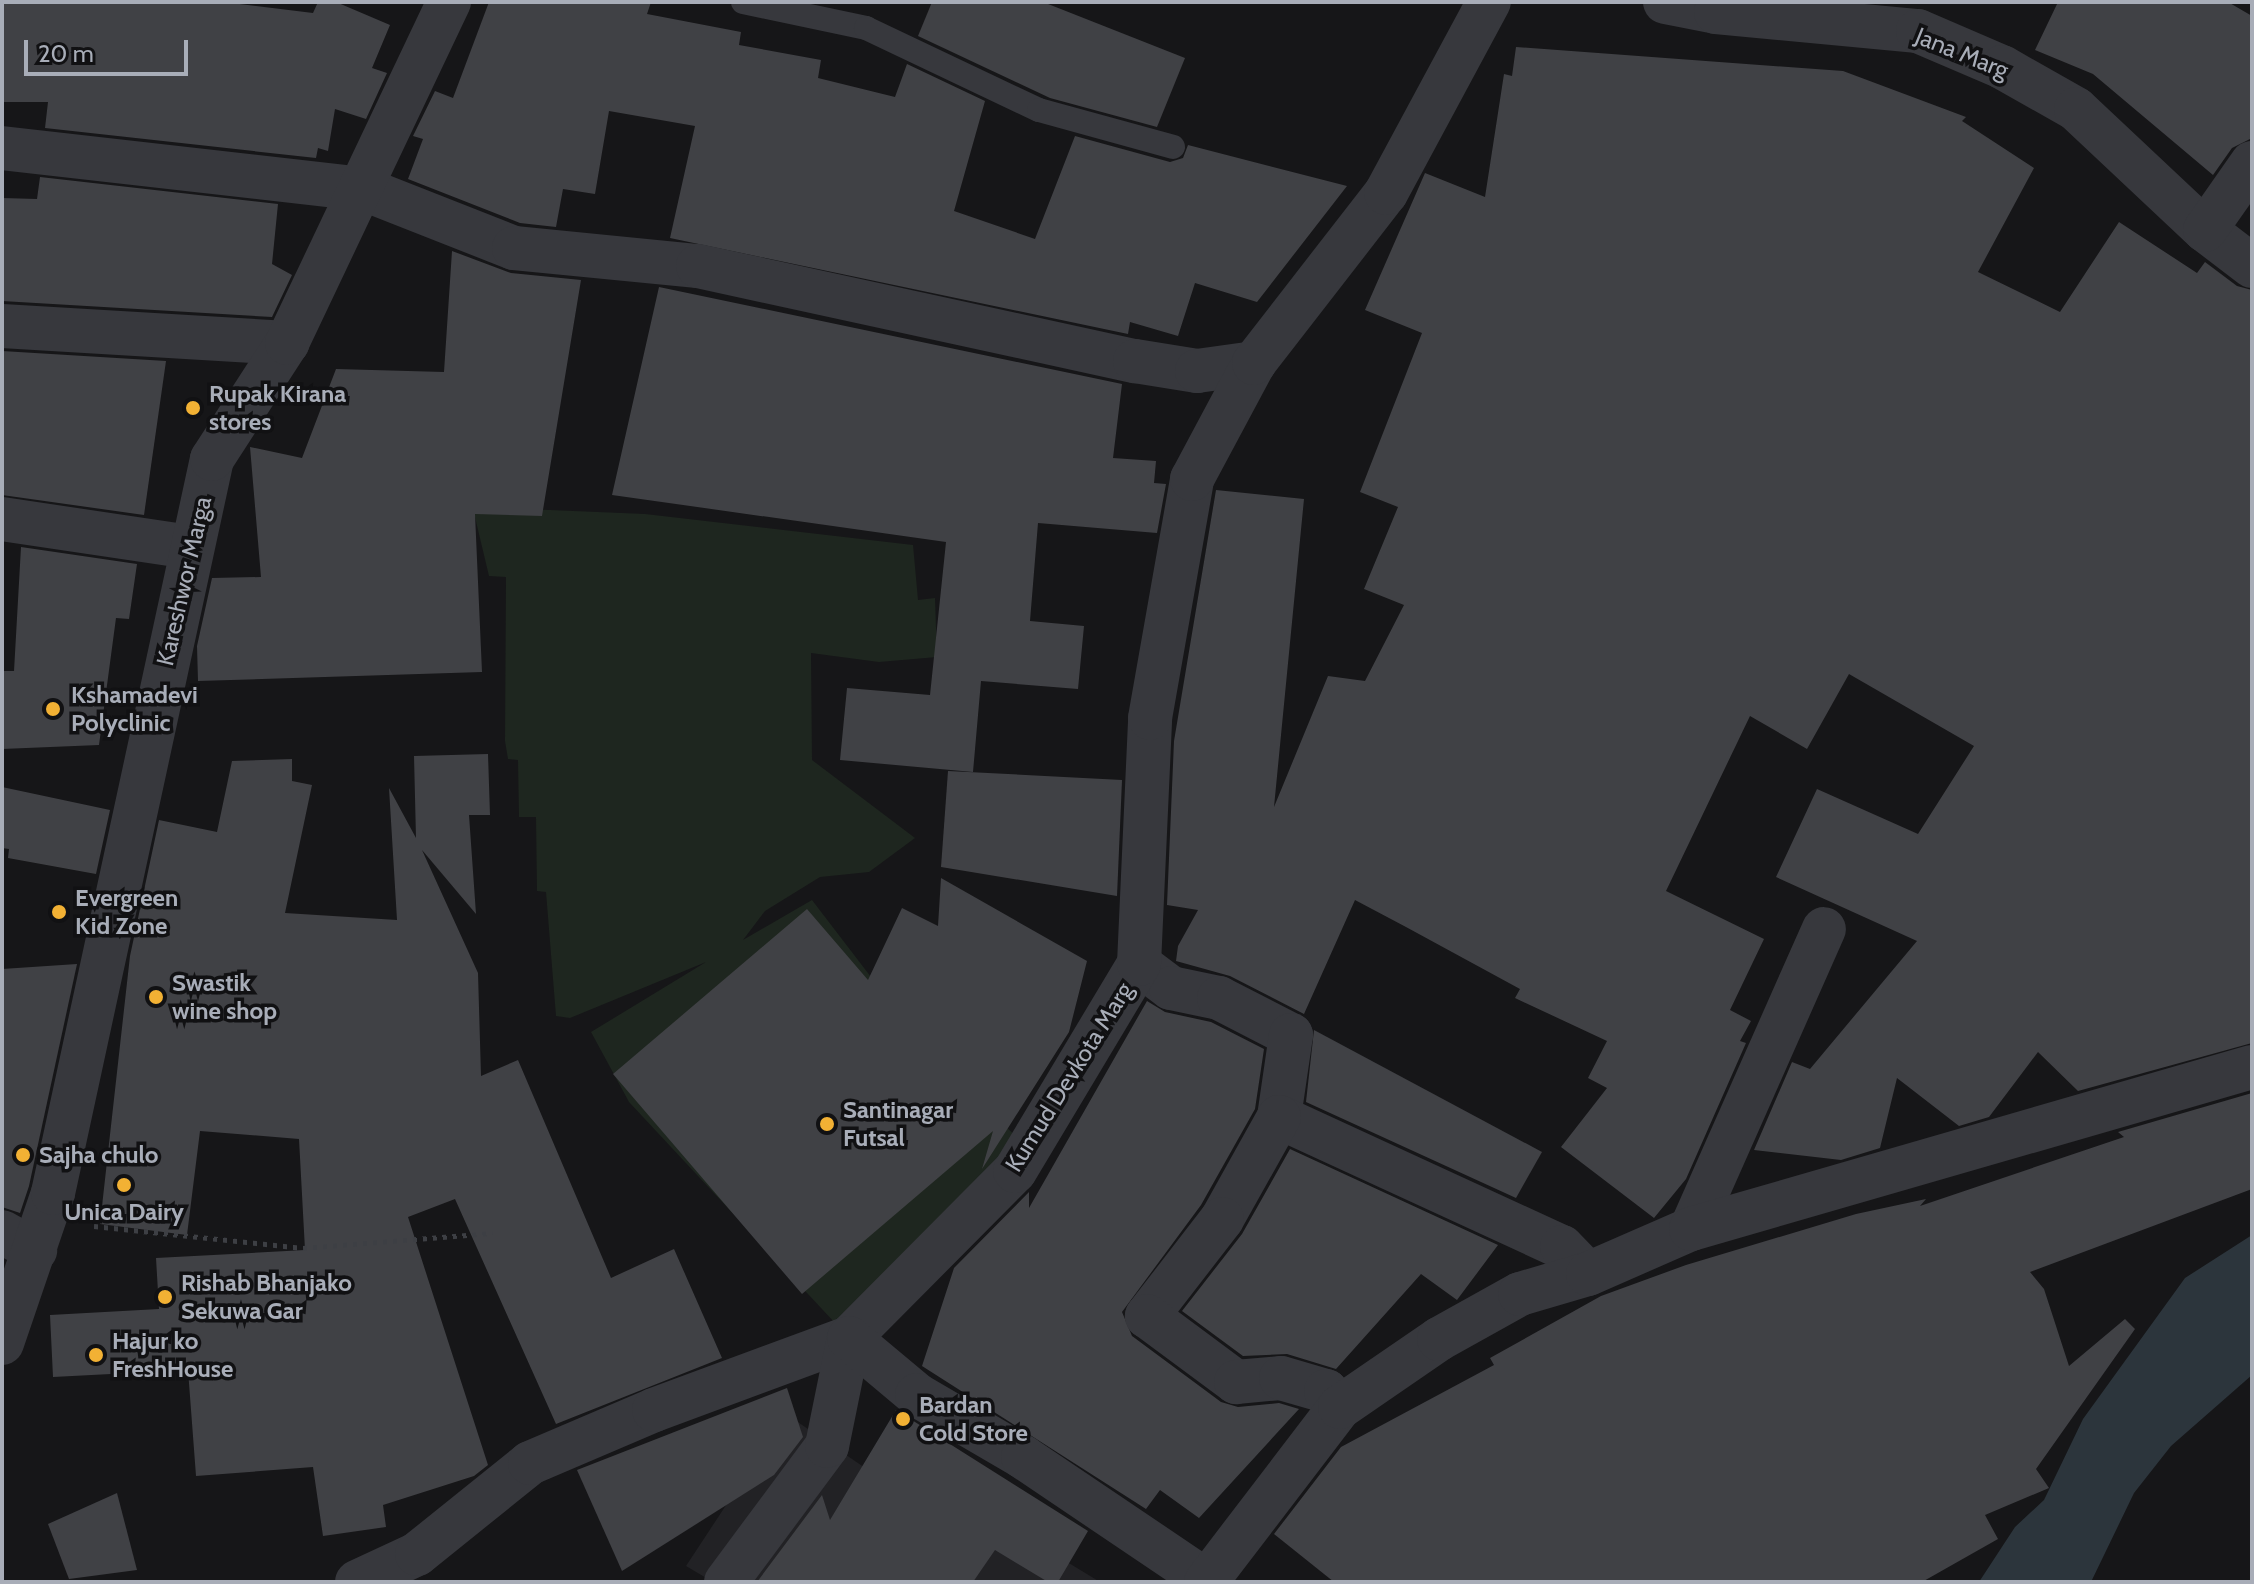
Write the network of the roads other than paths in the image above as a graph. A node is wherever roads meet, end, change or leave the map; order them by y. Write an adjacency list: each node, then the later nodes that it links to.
1 (449, 2): 8 (street, Kareshwor Marga)
2 (743, 2): 5 (lane)
3 (1489, 2): 13 (street, Kumud Devkota Marg)
4 (1665, 2): 9 (street, Jana Marg)
5 (1173, 147)
6 (2, 148): 8 (street)
7 (2252, 163): 9 (street)
8 (364, 189): 12 (street, Kareshwor Marga); 13 (street)
9 (2205, 230): 10 (street, Jana Marg)
10 (2252, 266)
11 (2, 326): 12 (street)
12 (287, 343): 15 (street, Kareshwor Marga)
13 (1254, 363): 17 (street, Kumud Devkota Marg)
14 (2, 519): 15 (street)
15 (190, 547): 21 (street, Kareshwor Marga)
16 (1824, 929): 20 (street)
17 (1139, 964): 19 (street); 24 (street, Kumud Devkota Marg)
18 (2252, 1067): 20 (street)
19 (1279, 1117): 22 (street); 25 (street)
20 (1691, 1229): 22 (street)
21 (27, 1234): 23 (street, Kareshwor Marga)
22 (1588, 1274): 25 (street)
23 (5, 1323)
24 (849, 1338): 26 (street, Kumud Devkota Marg); 27 (street); 28 (street)
25 (1340, 1407): 28 (street)
26 (357, 1582)
27 (726, 1582)
28 (1207, 1582)

